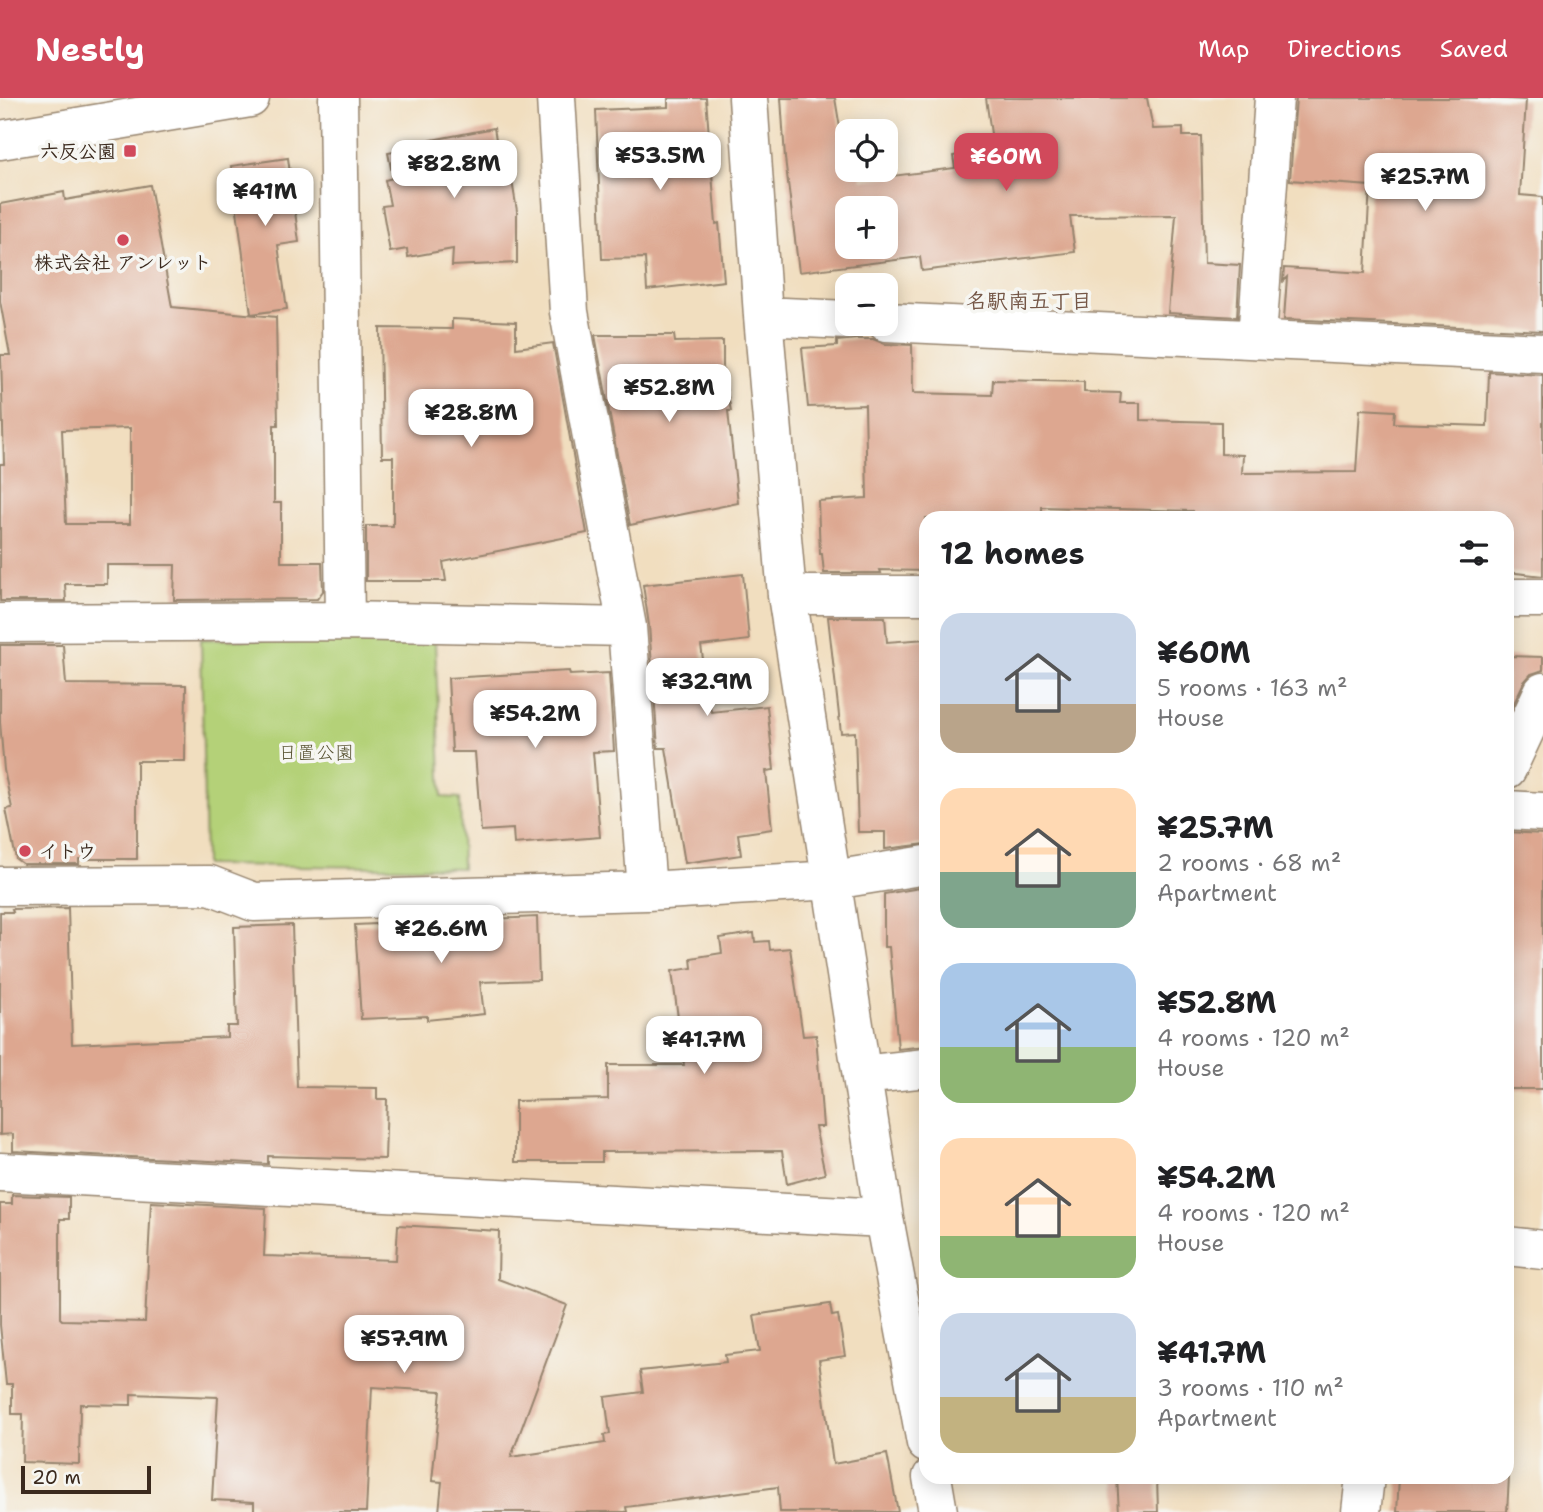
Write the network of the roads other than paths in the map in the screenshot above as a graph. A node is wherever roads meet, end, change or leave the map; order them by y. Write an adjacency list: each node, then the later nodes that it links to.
1 (250, 98): 6 (street)
2 (338, 98): 16 (street)
3 (556, 98): 18 (street)
4 (747, 98): 7 (street)
5 (1275, 98): 10 (street)
6 (0, 140)
7 (763, 316): 8 (street); 12 (street)
8 (835, 319)
9 (898, 322): 10 (street)
10 (1257, 338): 11 (street)
11 (1543, 353)
12 (787, 595): 13 (street); 24 (street)
13 (919, 595)
14 (1514, 598): 15 (street)
15 (1543, 598)
16 (345, 621): 17 (street); 18 (street)
17 (0, 623)
18 (627, 627): 26 (street)
19 (1543, 692): 20 (street)
20 (1514, 754)
21 (1514, 810): 22 (street)
22 (1543, 812)
23 (919, 866): 24 (street)
24 (833, 880): 26 (street); 28 (street)
25 (0, 886): 26 (street)
26 (647, 891)
27 (919, 1069): 28 (street)
28 (862, 1075): 30 (street)
29 (0, 1172): 30 (street)
30 (884, 1218): 33 (street)
31 (1514, 1247): 32 (street)
32 (1543, 1250)
33 (919, 1406)
34 (933, 1484): 36 (street)
35 (1364, 1484): 37 (street)
36 (939, 1512)
37 (1361, 1512)

